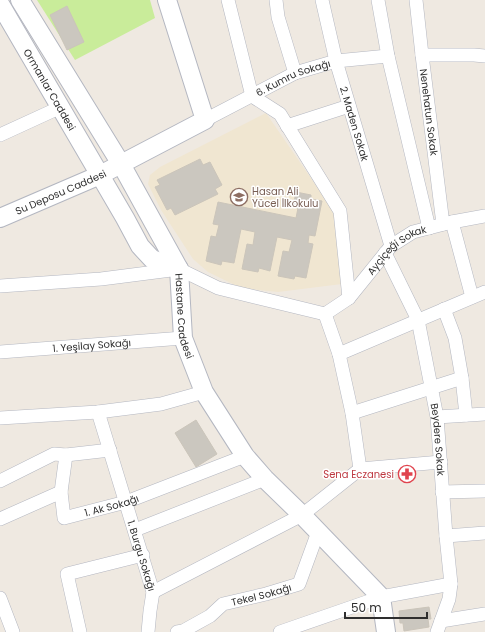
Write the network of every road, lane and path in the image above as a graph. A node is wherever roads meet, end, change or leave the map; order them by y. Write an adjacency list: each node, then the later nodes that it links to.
1 (20, 0): 20 (main road, Ormanlar Caddesi)
2 (167, 0): 17 (main road)
3 (228, 0): 14 (street)
4 (276, 0): 13 (street)
5 (322, 0): 12 (street, 2. Maden Sokak)
6 (378, 0): 10 (street)
7 (416, 0): 9 (street, Nenehatun Sokak)
8 (0, 4): 16 (main road, Ormanlar Caddesi)
9 (422, 55): 11 (street); 24 (street, Nenehatun Sokak)
10 (388, 56): 12 (street, 6. Kumru Sokağı); 25 (street)
11 (485, 56)
12 (336, 61): 13 (street, 6. Kumru Sokağı); 15 (street, 2. Maden Sokak)
13 (295, 73): 14 (street, 6. Kumru Sokağı)
14 (252, 96): 17 (street, 6. Kumru Sokağı); 18 (street)
15 (349, 106): 18 (street); 26 (street, 2. Maden Sokak)
16 (61, 107): 19 (street); 21 (main road, Ormanlar Caddesi)
17 (205, 120): 20 (main road)
18 (287, 126): 31 (street)
19 (0, 135)
20 (122, 164): 21 (main road, Su Deposu Caddesi); 27 (main road, Hastane Caddesi)
21 (100, 175): 23 (main road, Su Deposu Caddesi); 27 (main road, Ormanlar Caddesi)
22 (485, 216): 24 (street, Ayçiçeği Sokak)
23 (0, 218)
24 (448, 223): 25 (street, Ayçiçeği Sokak); 30 (street, Nenehatun Sokak)
25 (430, 228): 26 (street, Ayçiçeği Sokak)
26 (388, 250): 31 (street, Ayçiçeği Sokak); 34 (street, Beydere Sokak)
27 (179, 269): 28 (street); 33 (street); 35 (main road, Hastane Caddesi)
28 (0, 286)
29 (485, 292): 30 (street)
30 (472, 297): 32 (street)
31 (349, 298): 33 (street, Ayçiçeği Sokak)
32 (444, 309): 34 (street); 38 (street)
33 (325, 314): 37 (street)
34 (418, 320): 37 (street); 39 (street, Beydere Sokak)
35 (183, 338): 36 (street, 1. Yeşilay Sokağı); 40 (main road, Hastane Caddesi)
36 (0, 352)
37 (338, 354): 42 (street)
38 (462, 378): 39 (street); 44 (street)
39 (430, 387): 42 (street); 45 (street, Beydere Sokak)
40 (204, 392): 41 (street); 49 (main road, Hastane Caddesi)
41 (98, 412): 46 (street); 47 (street, 1. Burgu Sokağı)
42 (352, 413): 51 (street)
43 (485, 414): 44 (street)
44 (466, 415): 45 (street)
45 (437, 417): 50 (street, Beydere Sokak)
46 (0, 418)
47 (110, 450): 48 (street); 57 (street, 1. Burgu Sokağı)
48 (66, 455): 53 (street); 55 (street)
49 (245, 456): 52 (main road, Hastane Caddesi); 57 (street, 1. Ak Sokağı)
50 (441, 462): 51 (street); 56 (street, Beydere Sokak)
51 (360, 469): 58 (street)
52 (265, 479): 58 (main road, Hastane Caddesi); 60 (street)
53 (0, 481)
54 (485, 491): 56 (street)
55 (61, 492): 57 (street, 1. Ak Sokağı); 59 (street)
56 (442, 492): 63 (street, Beydere Sokak)
57 (126, 502): 60 (street, 1. Burgu Sokağı)
58 (302, 515): 61 (main road, Hastane Caddesi); 66 (street)
59 (0, 520)
60 (135, 530): 64 (street, 1. Burgu Sokağı)
61 (318, 532): 67 (main road, Hastane Caddesi); 74 (street, Tekel Sokağı)
62 (485, 533): 63 (street)
63 (446, 536): 65 (street, Beydere Sokak)
64 (143, 555): 66 (street, 1. Burgu Sokağı); 73 (street)
65 (451, 584): 67 (street); 70 (street, Beydere Sokak)
66 (154, 592): 71 (street, 1. Burgu Sokağı)
67 (381, 597): 75 (street); 76 (main road)
68 (0, 598): 72 (street)
69 (485, 614): 70 (street)
70 (439, 626)
71 (146, 631)
72 (13, 632)
73 (80, 632)
74 (177, 632)
75 (280, 632)
76 (386, 632)

